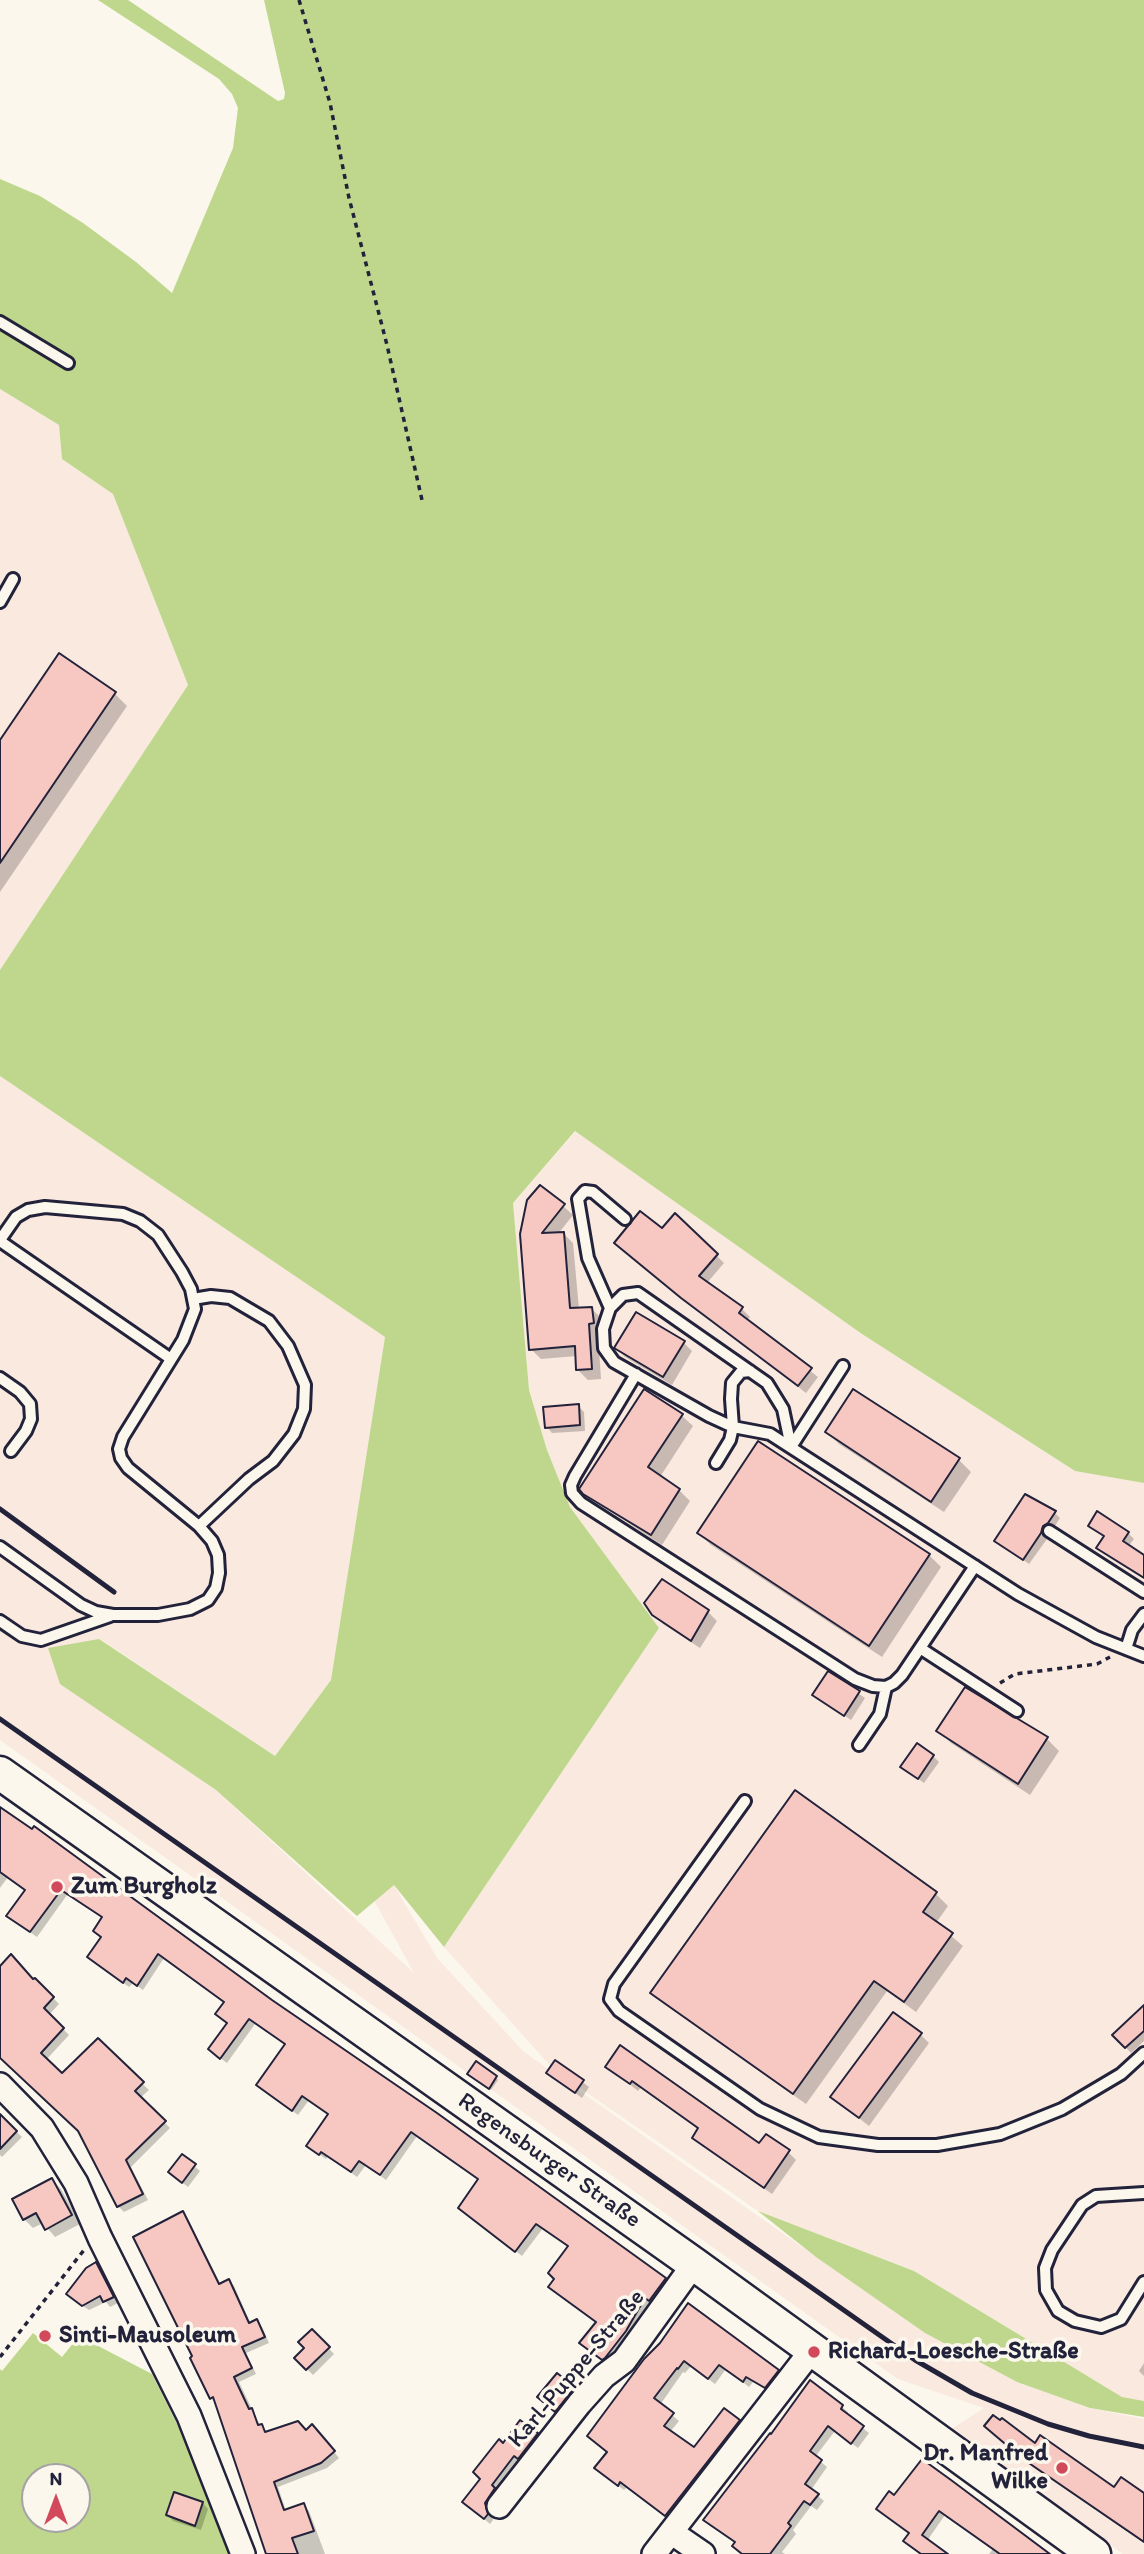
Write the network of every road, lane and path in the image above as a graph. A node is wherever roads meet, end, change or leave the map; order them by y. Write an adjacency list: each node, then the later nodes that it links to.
1 (299, 0): 4 (path)
2 (0, 322): 3 (lane)
3 (68, 363)
4 (422, 500)
5 (13, 579): 6 (lane)
6 (0, 602)
7 (625, 1219): 10 (lane)
8 (0, 1241): 9 (lane); 11 (lane)
9 (192, 1299): 11 (lane); 20 (lane)
10 (610, 1308): 13 (lane); 14 (lane)
11 (171, 1359): 20 (lane)
12 (843, 1366): 17 (lane)
13 (750, 1371): 16 (lane); 17 (lane)
14 (636, 1374): 16 (lane); 31 (lane)
15 (0, 1378): 18 (lane)
16 (733, 1427): 17 (lane); 19 (lane)
17 (791, 1447): 23 (lane)
18 (11, 1451)
19 (716, 1463)
20 (199, 1525): 26 (lane)
21 (1049, 1531): 24 (lane)
22 (0, 1547): 26 (lane)
23 (975, 1566): 28 (lane); 29 (lane)
24 (1144, 1592)
25 (1144, 1614): 29 (lane)
26 (113, 1615): 27 (lane)
27 (0, 1621)
28 (919, 1648): 31 (lane); 32 (lane)
29 (1123, 1648): 30 (lane); 32 (path)
30 (1144, 1656)
31 (886, 1687): 34 (lane)
32 (987, 1692): 33 (lane)
33 (1017, 1711)
34 (859, 1745)
35 (0, 1773): 41 (main road, Regensburger Straße)
36 (745, 1801): 37 (lane)
37 (1144, 2053)
38 (0, 2085): 40 (street)
39 (1144, 2193): 42 (lane)
40 (100, 2238): 44 (path); 47 (street)
41 (694, 2264): 43 (main road, Regensburger Straße); 45 (street, Karl-Puppe-Straße)
42 (1144, 2282)
43 (812, 2350): 46 (street); 50 (main road, Regensburger Straße)
44 (0, 2357)
45 (499, 2506)
46 (671, 2532): 48 (street); 49 (street)
47 (243, 2554)
48 (654, 2554)
49 (703, 2554)
50 (1094, 2554)

